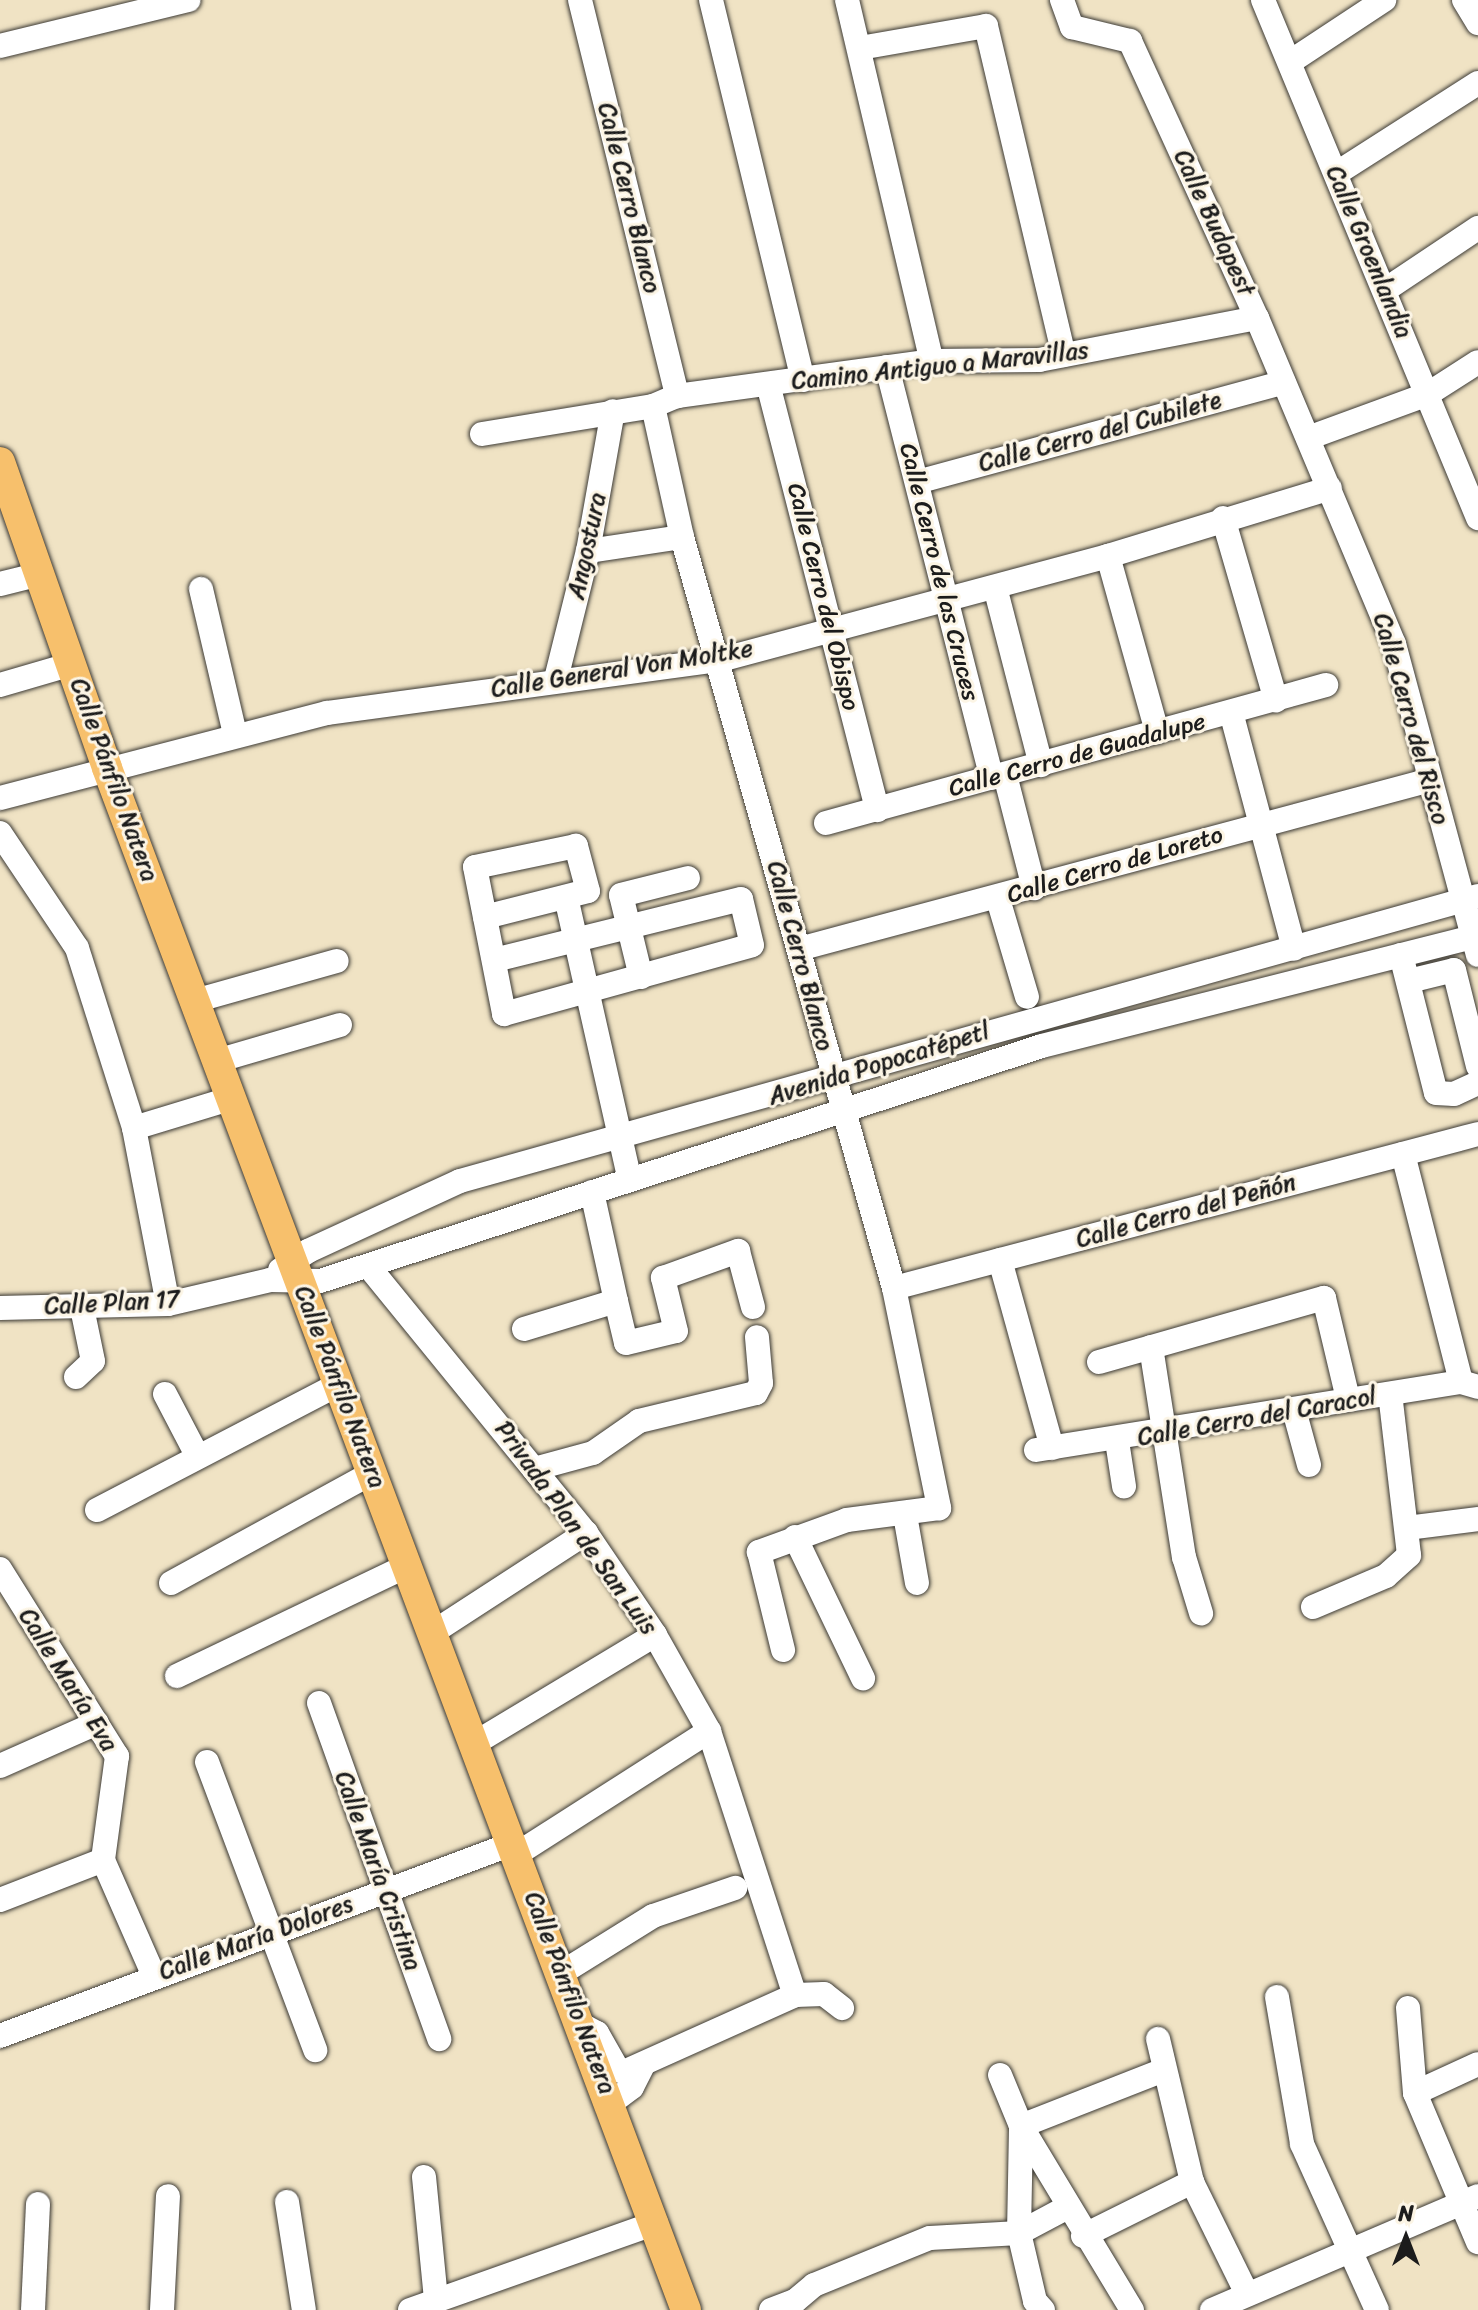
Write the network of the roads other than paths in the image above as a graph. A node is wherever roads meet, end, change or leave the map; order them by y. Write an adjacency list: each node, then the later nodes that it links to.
1 (188, 0): 9 (street)
2 (580, 0): 27 (street, Calle Cerro Blanco)
3 (711, 0): 23 (street)
4 (847, 0): 12 (street)
5 (1062, 0): 18 (street, Calle Budapest)
6 (1263, 0): 13 (street, Calle Groenlandia)
7 (1384, 0): 13 (street)
8 (1464, 0): 10 (street)
9 (162, 3): 11 (street)
10 (1478, 23)
11 (0, 46)
12 (860, 48): 19 (street); 20 (street)
13 (1290, 62): 15 (street, Calle Groenlandia)
14 (1478, 83): 15 (street)
15 (1337, 173): 17 (street, Calle Groenlandia)
16 (1478, 228): 17 (street)
17 (1385, 290): 26 (street, Calle Groenlandia)
18 (1257, 318): 19 (street, Camino Antiguo a Maravillas); 24 (street, Calle Budapest)
19 (1064, 355): 20 (street, Camino Antiguo a Maravillas)
20 (932, 361): 22 (street, Camino Antiguo a Maravillas)
21 (1478, 362): 26 (street)
22 (887, 367): 23 (street, Camino Antiguo a Maravillas); 33 (street, Calle Cerro de las Cruces)
23 (803, 380): 25 (street, Camino Antiguo a Maravillas)
24 (1284, 382): 31 (street, Calle Budapest); 33 (street, Calle Cerro del Cubilete)
25 (768, 384): 27 (street, Camino Antiguo a Maravillas); 45 (street, Calle Cerro del Obispo)
26 (1428, 394): 31 (street); 35 (street, Calle Groenlandia)
27 (677, 396): 28 (street, Camino Antiguo a Maravillas)
28 (653, 406): 29 (street, Camino Antiguo a Maravillas); 37 (street, Calle Cerro Blanco)
29 (613, 411): 30 (street, Camino Antiguo a Maravillas); 38 (street, Angostura)
30 (482, 434)
31 (1308, 438): 34 (street, Calle Budapest)
32 (0, 462): 40 (main road, Calle Pánfilo Natera)
33 (917, 482): 44 (street, Calle Cerro de las Cruces)
34 (1330, 488): 36 (street, Calle General Von Moltke); 58 (street, Calle Cerro del Risco)
35 (1477, 508)
36 (1223, 518): 39 (street, Calle General Von Moltke); 51 (street)
37 (682, 537): 38 (street); 46 (street, Calle Cerro Blanco)
38 (588, 551): 48 (street, Angostura)
39 (1108, 556): 42 (street, Calle General Von Moltke); 53 (street)
40 (40, 574): 41 (street); 47 (main road, Calle Pánfilo Natera)
41 (0, 584)
42 (995, 587): 44 (street, Calle General Von Moltke); 55 (street)
43 (201, 589): 54 (street)
44 (945, 598): 45 (street, Calle General Von Moltke); 57 (street, Calle Cerro de las Cruces)
45 (832, 630): 46 (street, Calle General Von Moltke); 60 (street, Calle Cerro del Obispo)
46 (720, 660): 48 (street, Calle General Von Moltke); 73 (street, Calle Cerro Blanco)
47 (72, 664): 49 (street); 56 (main road, Calle Pánfilo Natera)
48 (556, 679): 54 (street, Calle General Von Moltke)
49 (0, 685)
50 (1326, 685): 51 (street, Calle Cerro de Guadalupe)
51 (1276, 700): 52 (street, Calle Cerro de Guadalupe)
52 (1231, 712): 53 (street, Calle Cerro de Guadalupe); 62 (street)
53 (1157, 732): 55 (street, Calle Cerro de Guadalupe)
54 (235, 734): 56 (street, Calle General Von Moltke)
55 (1041, 765): 57 (street, Calle Cerro de Guadalupe)
56 (107, 768): 59 (street, Calle General Von Moltke); 83 (main road, Calle Pánfilo Natera)
57 (998, 776): 60 (street, Calle Cerro de Guadalupe); 65 (street, Calle Cerro de las Cruces)
58 (1430, 780): 62 (street, Calle Cerro de Loreto); 67 (street, Calle Cerro del Risco)
59 (0, 798)
60 (877, 810): 61 (street, Calle Cerro de Guadalupe)
61 (826, 823)
62 (1261, 823): 65 (street, Calle Cerro de Loreto); 74 (street)
63 (0, 833): 92 (street)
64 (688, 878): 70 (street)
65 (1034, 888): 68 (street, Calle Cerro de Loreto)
66 (577, 894): 69 (street); 69 (street); 71 (street)
67 (1471, 898): 72 (street, Calle Cerro del Risco); 74 (street, Avenida Popocatépetl)
68 (998, 899): 73 (street, Calle Cerro de Loreto); 82 (street)
69 (485, 917): 76 (street)
70 (628, 928): 71 (street); 78 (street); 78 (street)
71 (577, 941): 76 (street); 81 (street)
72 (1476, 943): 75 (street, Avenida Popocatépetl)
73 (799, 949): 88 (street, Calle Cerro Blanco)
74 (1294, 949): 79 (street, Avenida Popocatépetl)
75 (1401, 955): 80 (street); 84 (street, Avenida Popocatépetl)
76 (494, 960): 81 (street)
77 (337, 961): 83 (street)
78 (641, 977): 81 (street)
79 (1170, 981): 84 (street); 88 (street, Avenida Popocatépetl)
80 (1409, 981): 87 (street); 89 (street)
81 (589, 992): 94 (street)
82 (1027, 997)
83 (198, 1000): 86 (main road, Calle Pánfilo Natera)
84 (1178, 1013): 91 (street, Avenida Popocatépetl)
85 (340, 1025): 86 (street)
86 (220, 1060): 90 (main road, Calle Pánfilo Natera)
87 (1478, 1066)
88 (832, 1079): 91 (street, Calle Cerro Blanco); 94 (street, Avenida Popocatépetl)
89 (1478, 1083)
90 (233, 1098): 92 (street); 102 (main road, Calle Pánfilo Natera)
91 (841, 1110): 96 (street, Avenida Popocatépetl); 103 (street, Calle Cerro Blanco)
92 (134, 1128): 105 (street)
93 (1478, 1134): 95 (street, Calle Cerro del Peñón)
94 (619, 1139): 96 (street); 98 (street, Avenida Popocatépetl)
95 (1403, 1154): 99 (street, Calle Cerro del Peñón); 115 (street)
96 (630, 1180): 97 (street, Avenida Popocatépetl)
97 (592, 1192): 100 (street, Avenida Popocatépetl); 104 (street)
98 (331, 1244): 101 (street); 102 (street, Avenida Popocatépetl)
99 (1000, 1260): 103 (street, Calle Cerro del Peñón); 121 (street, Calle Cerro del Caracol)
100 (369, 1267): 101 (street, Avenida Popocatépetl); 124 (street, Privada Plan de San Luis)
101 (341, 1273): 102 (street, Avenida Popocatépetl)
102 (287, 1275): 105 (street, Calle Plan 17); 114 (main road, Calle Pánfilo Natera)
103 (894, 1288): 128 (street, Calle Cerro Blanco)
104 (616, 1301): 106 (street); 109 (street)
105 (168, 1304): 108 (street, Calle Plan 17)
106 (753, 1307)
107 (0, 1308): 108 (street, Calle Plan 17)
108 (82, 1308): 113 (street)
109 (524, 1329)
110 (757, 1337): 124 (street)
111 (1151, 1347): 112 (street); 118 (street); 120 (street)
112 (1099, 1362)
113 (76, 1377)
114 (339, 1384): 122 (street); 125 (main road, Calle Pánfilo Natera)
115 (1470, 1384): 117 (street, Calle Cerro del Caracol)
116 (165, 1394): 122 (street)
117 (1390, 1394): 118 (street, Calle Cerro del Caracol); 130 (street)
118 (1348, 1399): 119 (street, Calle Cerro del Caracol)
119 (1294, 1410): 120 (street, Calle Cerro del Caracol); 123 (street)
120 (1165, 1433): 121 (street, Calle Cerro del Caracol); 138 (street)
121 (1117, 1441): 126 (street)
122 (198, 1457): 127 (street)
123 (1309, 1465)
124 (534, 1469): 131 (street, Privada Plan de San Luis)
125 (372, 1473): 133 (main road, Calle Pánfilo Natera); 135 (street)
126 (1124, 1486)
127 (97, 1510)
128 (905, 1515): 132 (street); 136 (street)
129 (1478, 1519): 130 (street)
130 (1407, 1528): 137 (street)
131 (586, 1533): 139 (street); 140 (street, Privada Plan de San Luis)
132 (795, 1537): 141 (street); 143 (street)
133 (407, 1566): 139 (main road, Calle Pánfilo Natera); 142 (street)
134 (0, 1569): 145 (street, Calle María Eva)
135 (171, 1583)
136 (917, 1583)
137 (1313, 1607)
138 (1201, 1613)
139 (432, 1633): 147 (main road, Calle Pánfilo Natera)
140 (655, 1635): 146 (street, Privada Plan de San Luis); 147 (street)
141 (783, 1650)
142 (177, 1676)
143 (863, 1678)
144 (319, 1703): 153 (street, Calle María Cristina)
145 (97, 1723): 149 (street); 151 (street, Calle María Eva)
146 (709, 1731): 150 (street, Calle María Dolores); 158 (street, Privada Plan de San Luis)
147 (475, 1743): 150 (main road, Calle Pánfilo Natera)
148 (207, 1762): 155 (street)
149 (0, 1766)
150 (516, 1848): 153 (street, Calle María Dolores); 156 (main road, Calle Pánfilo Natera)
151 (103, 1860): 154 (street); 157 (street)
152 (735, 1888): 156 (street)
153 (384, 1891): 155 (street, Calle María Dolores); 164 (street, Calle María Cristina)
154 (0, 1900)
155 (267, 1932): 157 (street, Calle María Dolores); 166 (street)
156 (563, 1972): 162 (main road, Calle Pánfilo Natera)
157 (154, 1976): 163 (street, Calle María Dolores)
158 (795, 1995): 160 (street); 168 (street)
159 (1277, 1997): 185 (street)
160 (842, 2008)
161 (1408, 2008): 171 (street)
162 (582, 2025): 168 (street); 172 (main road, Calle Pánfilo Natera)
163 (0, 2036)
164 (439, 2039)
165 (1158, 2039): 169 (street)
166 (315, 2050)
167 (1478, 2064): 171 (street)
168 (642, 2067): 172 (street)
169 (1164, 2070): 173 (street); 175 (street)
170 (1000, 2075): 173 (street)
171 (1415, 2093): 177 (street)
172 (609, 2096): 181 (main road, Calle Pánfilo Natera)
173 (1021, 2126): 180 (street); 182 (street)
174 (424, 2177): 187 (street)
175 (1192, 2182): 183 (street); 186 (street)
176 (168, 2196): 190 (street)
177 (1470, 2199): 184 (street); 185 (street)
178 (287, 2202): 191 (street)
179 (38, 2204): 189 (street)
180 (1068, 2207): 182 (street); 183 (street)
181 (656, 2223): 187 (street); 193 (main road, Calle Pánfilo Natera)
182 (1019, 2233): 188 (street); 194 (street)
183 (1083, 2236): 195 (street)
184 (1478, 2242)
185 (1349, 2252): 186 (street); 197 (street)
186 (1247, 2294): 196 (street)
187 (436, 2300): 192 (street)
188 (1031, 2307)
189 (33, 2310)
190 (162, 2310)
191 (304, 2310)
192 (410, 2310)
193 (686, 2310)
194 (771, 2310)
195 (1132, 2310)
196 (1212, 2310)
197 (1377, 2310)

